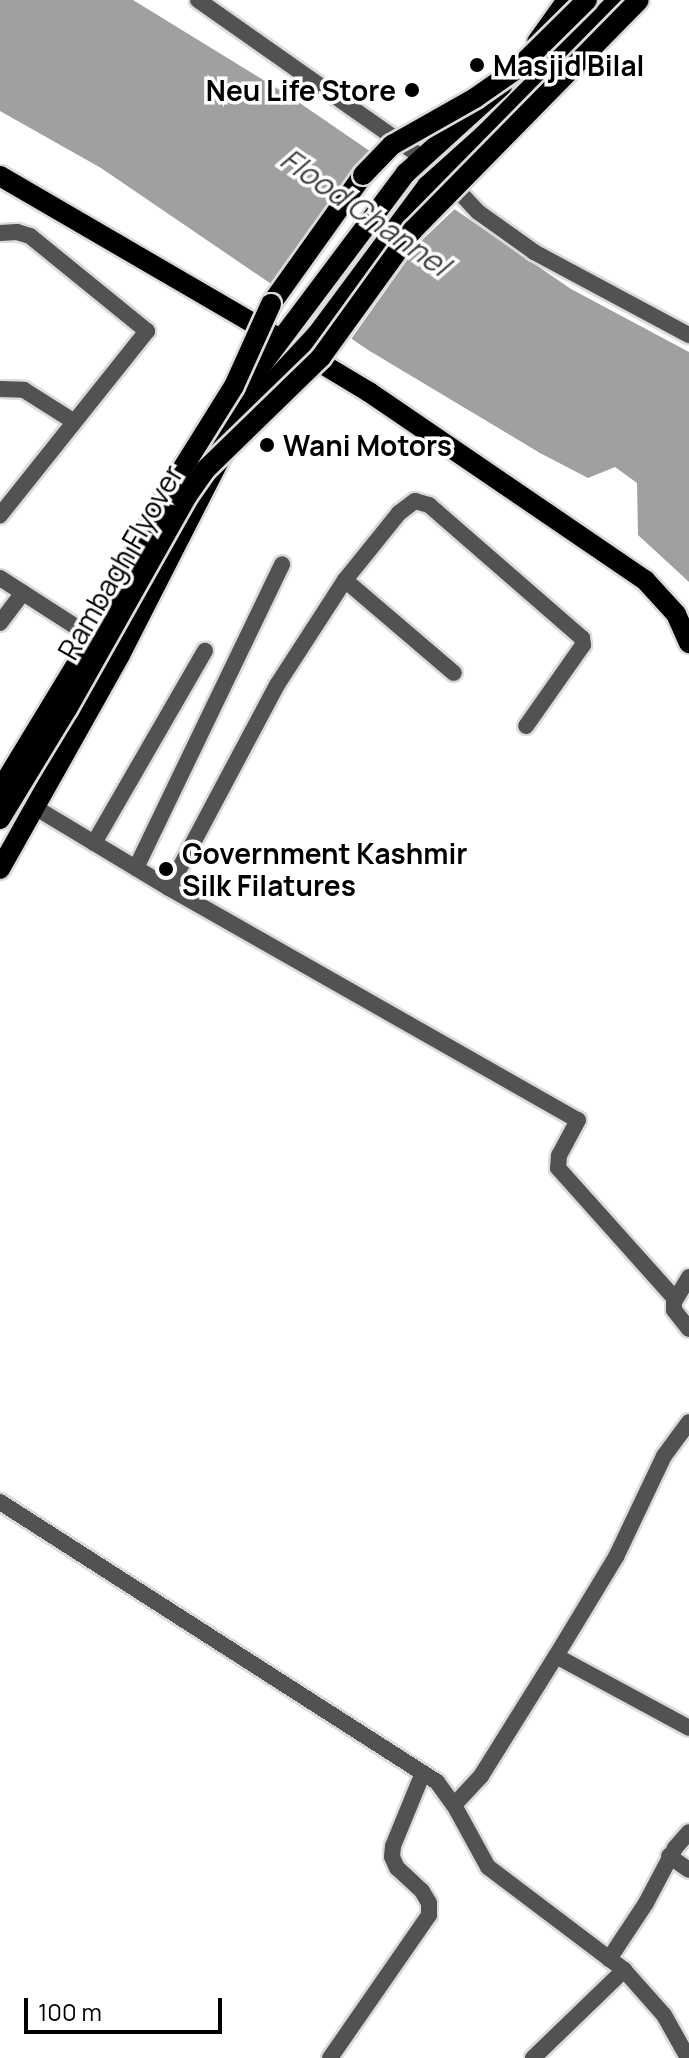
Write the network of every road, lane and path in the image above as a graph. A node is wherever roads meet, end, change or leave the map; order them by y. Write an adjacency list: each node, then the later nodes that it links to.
1 (198, 0): 6 (street)
2 (567, 0): 7 (main road)
3 (587, 0): 28 (main road, Rambagh Flyover, bridge)
4 (618, 0): 9 (main road)
5 (639, 0): 31 (main road, Rambagh Flyover, bridge)
6 (218, 6): 7 (street)
7 (421, 157): 12 (main road)
8 (0, 176): 12 (main road)
9 (433, 179): 11 (street); 13 (main road)
10 (0, 233): 15 (street)
11 (689, 335)
12 (281, 340): 13 (main road); 22 (main road)
13 (302, 352): 23 (main road); 25 (main road)
14 (0, 389): 15 (street)
15 (73, 421): 16 (street)
16 (0, 515)
17 (282, 564): 33 (street)
18 (0, 578): 20 (street)
19 (345, 580): 26 (street); 27 (street); 35 (street)
20 (23, 593): 21 (street); 22 (street)
21 (0, 623)
22 (98, 641): 25 (street); 29 (main road)
23 (689, 643)
24 (205, 651): 32 (street)
25 (120, 655): 30 (main road)
26 (454, 673)
27 (526, 726)
28 (0, 790)
29 (0, 808)
30 (36, 808): 32 (street); 34 (main road)
31 (0, 819)
32 (94, 843): 33 (street)
33 (136, 868): 35 (street)
34 (0, 869)
35 (169, 888): 37 (street)
36 (689, 1277): 37 (street)
37 (675, 1299): 38 (street)
38 (689, 1329)
39 (689, 1422): 41 (street)
40 (0, 1502): 43 (street)
41 (556, 1656): 42 (street); 44 (street)
42 (689, 1727)
43 (423, 1773): 44 (street); 50 (street)
44 (454, 1805): 48 (street)
45 (689, 1832): 46 (street)
46 (669, 1856): 47 (street); 48 (street)
47 (689, 1870)
48 (609, 1959): 49 (street)
49 (624, 1970): 51 (street); 52 (street)
50 (330, 2058)
51 (533, 2058)
52 (688, 2058)

